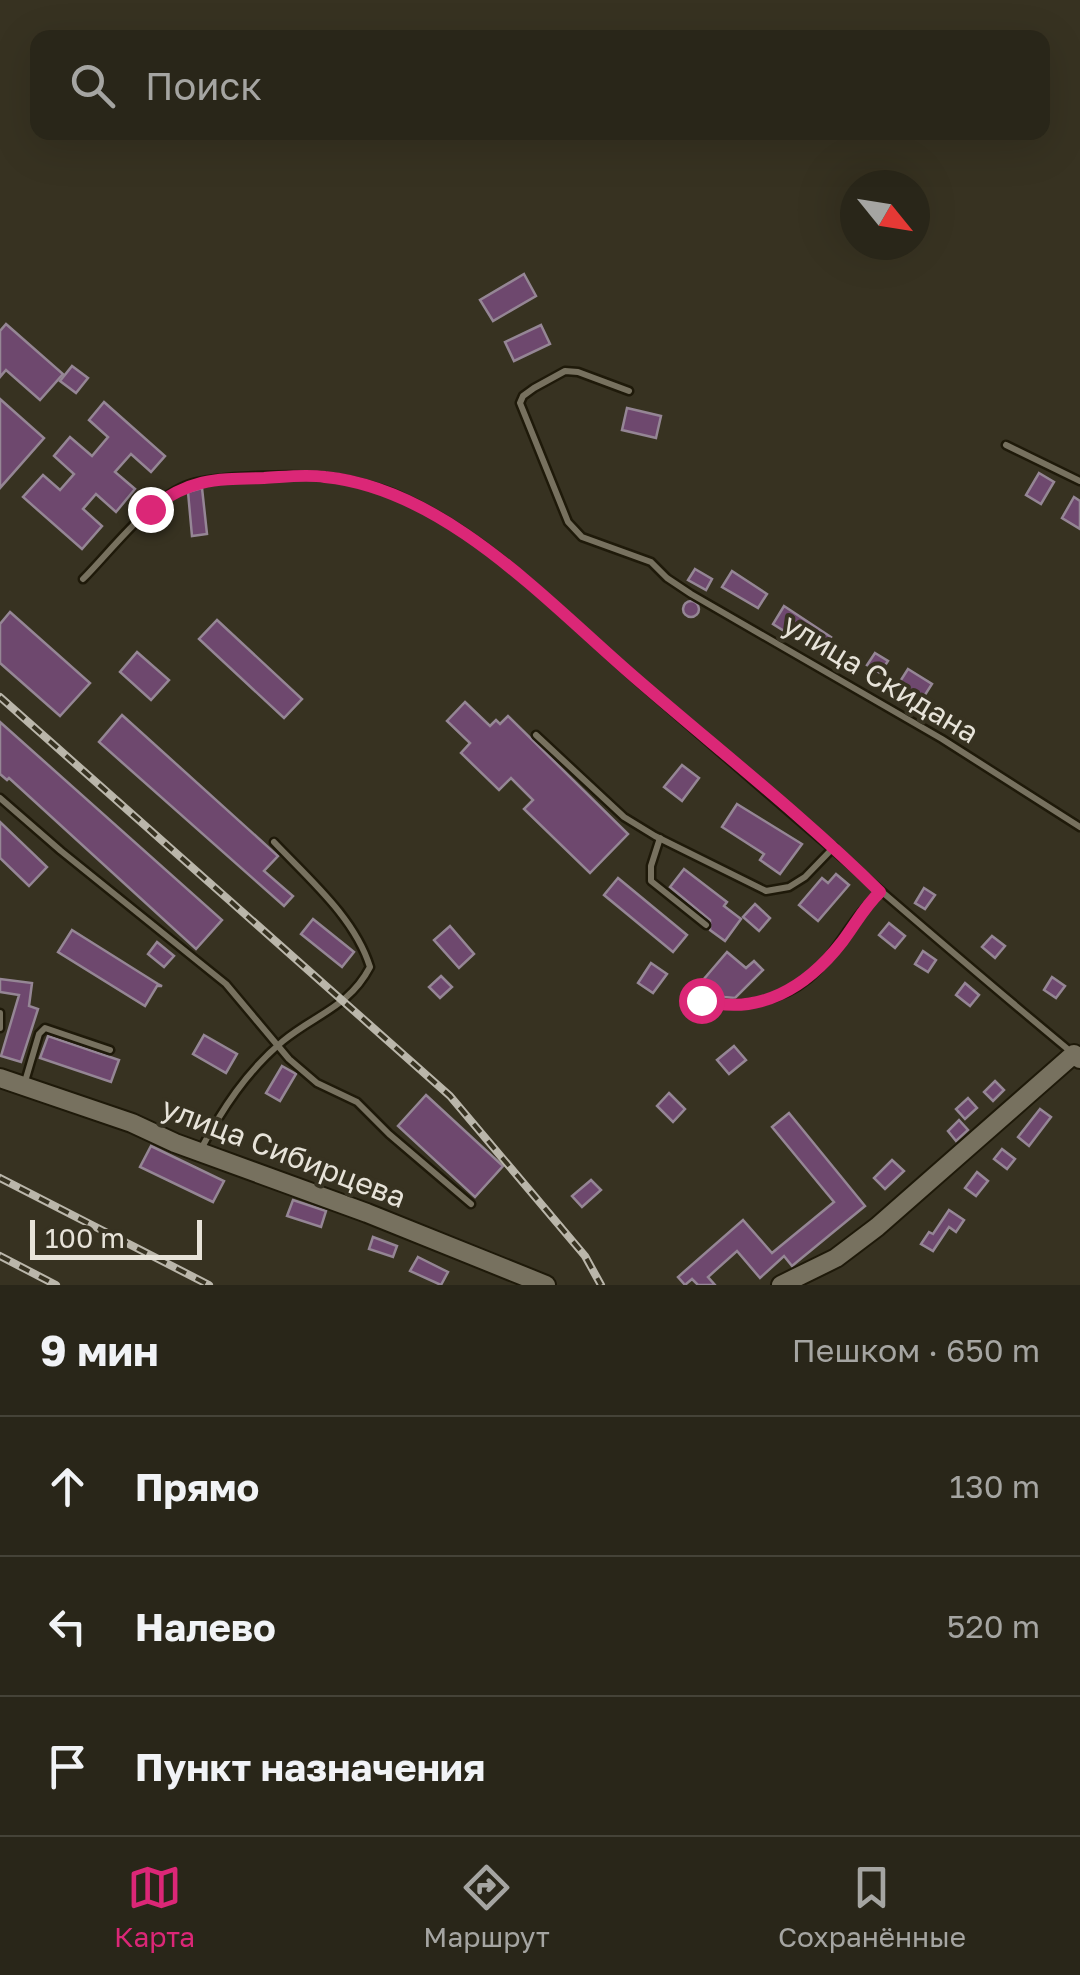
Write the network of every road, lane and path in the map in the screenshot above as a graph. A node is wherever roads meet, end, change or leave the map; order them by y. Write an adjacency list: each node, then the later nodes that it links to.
1 (630, 391): 7 (lane, улица Скидана)
2 (1006, 445): 3 (lane)
3 (1080, 482)
4 (83, 579): 10 (lane)
5 (536, 735): 8 (lane)
6 (0, 798): 16 (lane)
7 (1080, 827)
8 (660, 838): 10 (lane); 12 (lane)
9 (274, 842): 16 (lane)
10 (834, 847): 11 (lane)
11 (880, 892): 13 (lane); 18 (lane)
12 (706, 925)
13 (690, 994)
14 (0, 1013): 15 (lane)
15 (0, 1028)
16 (279, 1044): 21 (lane); 22 (lane)
17 (110, 1050): 20 (lane)
18 (1077, 1056): 24 (street)
19 (0, 1078): 20 (street, улица Сибирцева)
20 (23, 1086): 21 (street, улица Сибирцева)
21 (199, 1152): 23 (street, улица Сибирцева)
22 (470, 1204)
23 (546, 1285)
24 (781, 1285)

